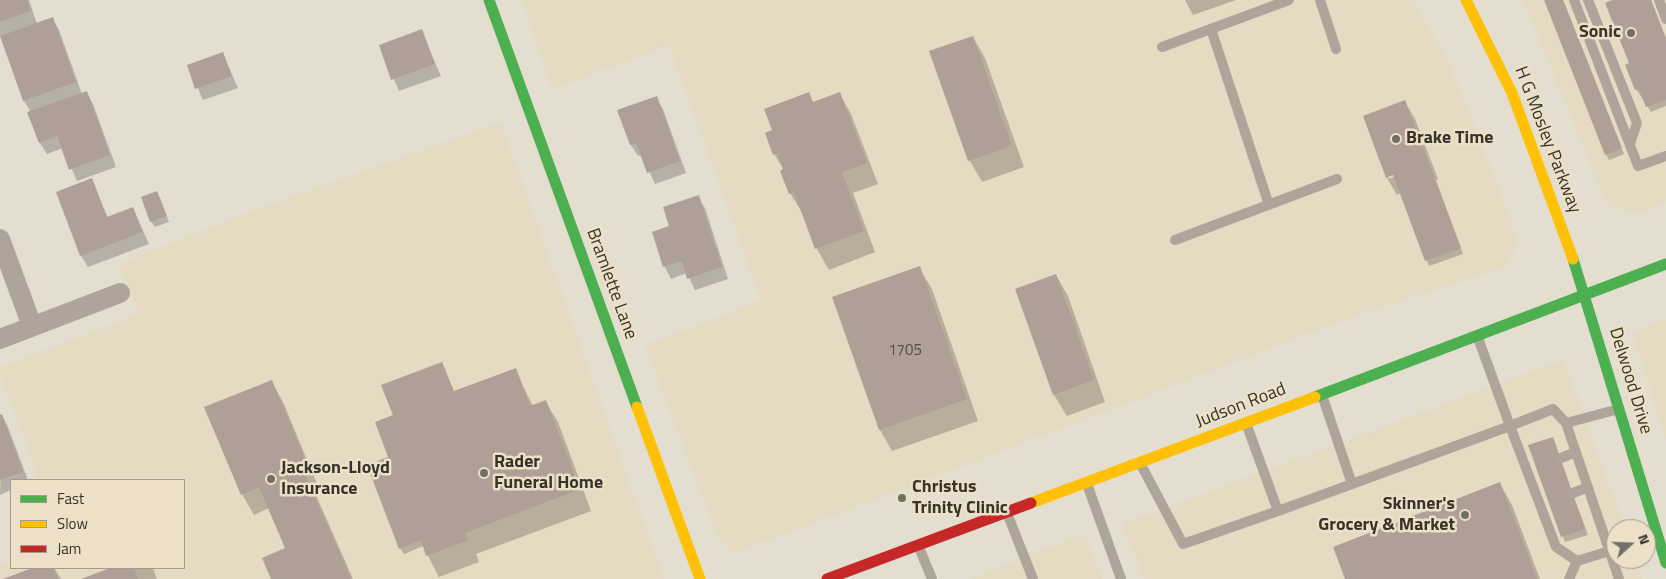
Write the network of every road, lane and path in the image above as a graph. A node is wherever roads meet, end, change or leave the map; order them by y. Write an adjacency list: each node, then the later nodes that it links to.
1 (489, 0): 45 (main road, Bramlette Lane)
2 (1289, 0): 9 (lane)
3 (1320, 0): 11 (lane)
4 (1466, 0): 20 (main road, H G Mosley Parkway)
5 (1574, 0): 12 (lane)
6 (1588, 0): 12 (lane)
7 (1659, 0): 8 (lane)
8 (1666, 19)
9 (1210, 29): 10 (lane); 15 (lane)
10 (1162, 47)
11 (1336, 49)
12 (1630, 144): 13 (lane)
13 (1666, 156)
14 (1337, 179): 15 (lane)
15 (1269, 205): 17 (lane)
16 (0, 239): 21 (street)
17 (1175, 240)
18 (1666, 264): 20 (main road, Judson Road)
19 (120, 293): 21 (street)
20 (1586, 296): 22 (main road, Judson Road); 25 (main road, Delwood Drive)
21 (32, 326): 23 (street)
22 (1478, 337): 24 (main road, Judson Road); 28 (lane)
23 (0, 339)
24 (1322, 394): 26 (main road, Judson Road); 33 (lane)
25 (1620, 409): 27 (lane); 38 (main road, Delwood Drive)
26 (1246, 422): 31 (main road, Judson Road); 36 (lane)
27 (1566, 422): 28 (lane); 29 (lane)
28 (1510, 426): 33 (lane); 43 (lane)
29 (1576, 452): 30 (lane); 34 (lane)
30 (1560, 458)
31 (1140, 463): 32 (main road, Judson Road); 36 (lane)
32 (1086, 483): 37 (main road, Judson Road); 49 (lane)
33 (1352, 484): 36 (lane)
34 (1588, 487): 35 (lane); 39 (lane)
35 (1573, 493)
36 (1278, 511)
37 (1007, 512): 40 (main road, Judson Road); 48 (lane)
38 (1647, 519)
39 (1606, 532)
40 (918, 545): 46 (main road, Judson Road); 47 (lane)
41 (1656, 546): 44 (main road, Delwood Drive)
42 (1606, 552): 43 (lane)
43 (1577, 561): 50 (lane)
44 (1666, 563)
45 (700, 579)
46 (827, 579)
47 (932, 579)
48 (1033, 579)
49 (1121, 579)
50 (1569, 579)

